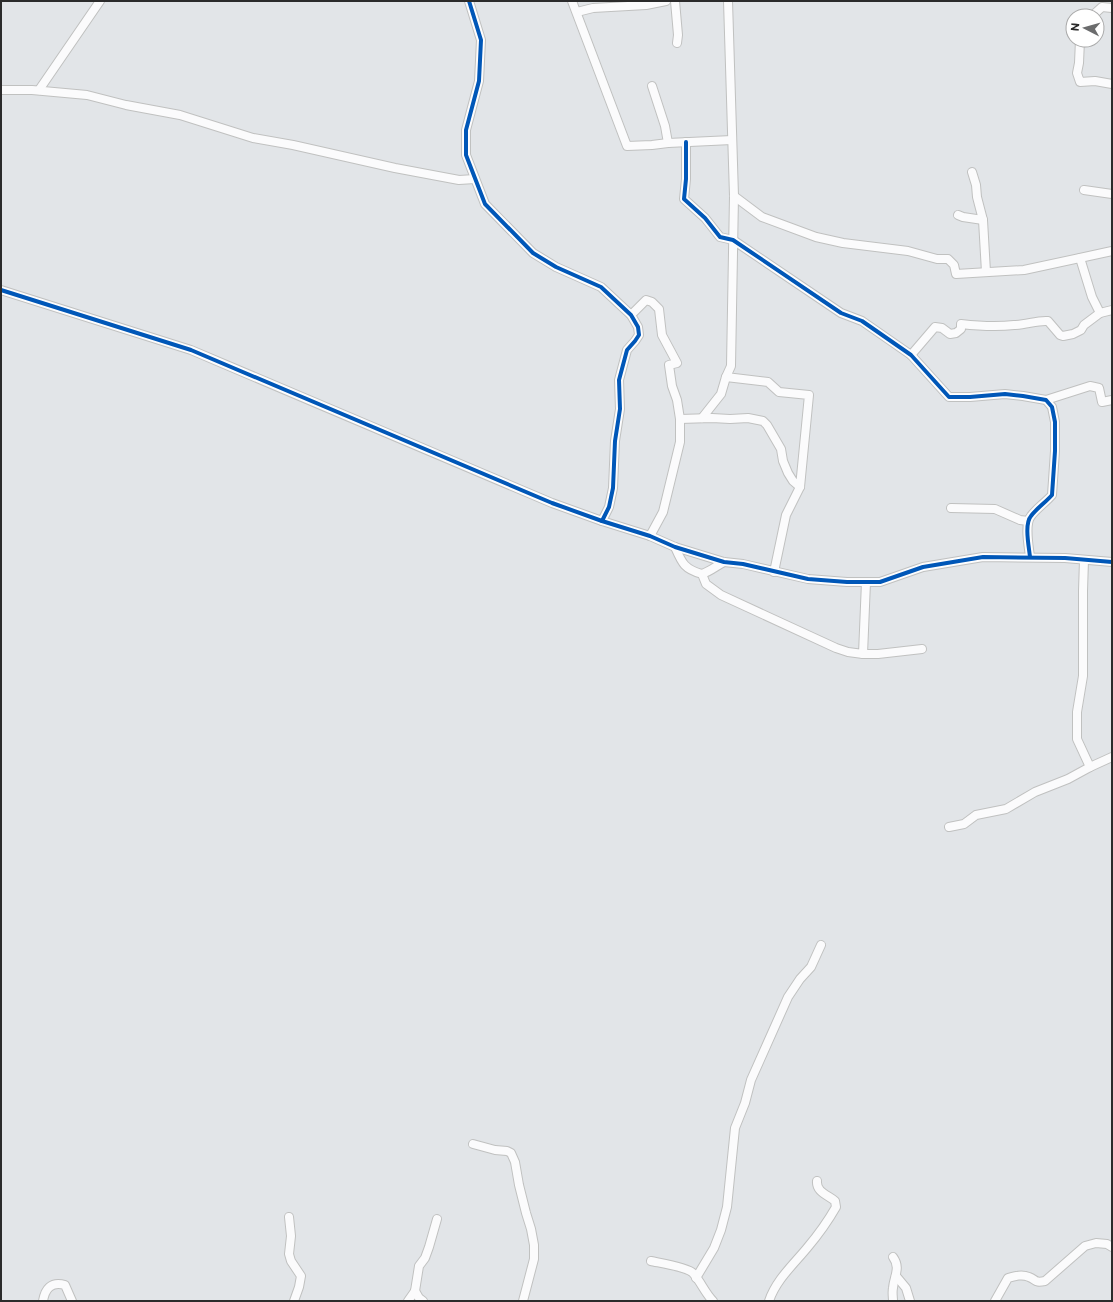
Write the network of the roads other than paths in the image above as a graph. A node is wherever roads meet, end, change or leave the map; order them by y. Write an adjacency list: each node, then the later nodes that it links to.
1 (100, 1): 13 (street)
2 (469, 1): 18 (street)
3 (572, 1): 7 (street)
4 (666, 1): 7 (street)
5 (675, 1): 8 (street)
6 (728, 1): 14 (street)
7 (577, 12): 16 (street)
8 (677, 43)
9 (1080, 48): 10 (street)
10 (1112, 84)
11 (652, 86): 16 (street)
12 (1, 90): 13 (street)
13 (39, 90): 18 (street)
14 (732, 140): 15 (street); 21 (street)
15 (686, 142): 16 (street); 24 (street)
16 (668, 143)
17 (972, 172): 23 (street)
18 (475, 179): 31 (street)
19 (1084, 190): 20 (street)
20 (1112, 194)
21 (734, 196): 24 (street); 27 (street)
22 (958, 215): 23 (street)
23 (983, 220): 27 (street)
24 (733, 240): 32 (street); 33 (street)
25 (1112, 251): 26 (street)
26 (1080, 258): 27 (street); 30 (street)
27 (986, 272)
28 (1, 290): 40 (street)
29 (1112, 310): 30 (street)
30 (1100, 313): 32 (street)
31 (631, 315): 37 (street); 40 (street)
32 (911, 355): 34 (street)
33 (726, 377): 36 (street); 38 (street)
34 (1046, 400): 35 (street); 41 (street)
35 (1112, 400)
36 (702, 418): 37 (street); 38 (street)
37 (680, 419): 42 (street)
38 (800, 487): 48 (street)
39 (951, 508): 41 (street)
40 (602, 521): 42 (street)
41 (1028, 521): 44 (street)
42 (650, 536): 43 (street)
43 (675, 547): 46 (street); 49 (street)
44 (1030, 557): 45 (street); 50 (street)
45 (1084, 560): 47 (street); 54 (street)
46 (724, 562): 48 (street); 49 (street)
47 (1112, 562)
48 (774, 572): 50 (street)
49 (702, 574): 52 (street)
50 (866, 582): 52 (street)
51 (922, 649): 52 (street)
52 (863, 654)
53 (1112, 758): 54 (street)
54 (1090, 767): 55 (street)
55 (949, 827)
56 (821, 945): 65 (street)
57 (473, 1144): 72 (street)
58 (817, 1181): 74 (street)
59 (289, 1217): 69 (street)
60 (436, 1219): 66 (street)
61 (1112, 1247): 77 (street)
62 (893, 1257): 64 (street)
63 (651, 1262): 65 (street)
64 (896, 1276): 75 (street); 76 (street)
65 (696, 1278): 73 (street)
66 (415, 1291): 70 (street); 71 (street)
67 (43, 1301): 68 (street)
68 (72, 1301)
69 (294, 1301)
70 (408, 1301)
71 (423, 1301)
72 (523, 1301)
73 (714, 1301)
74 (769, 1301)
75 (893, 1301)
76 (910, 1301)
77 (995, 1301)

